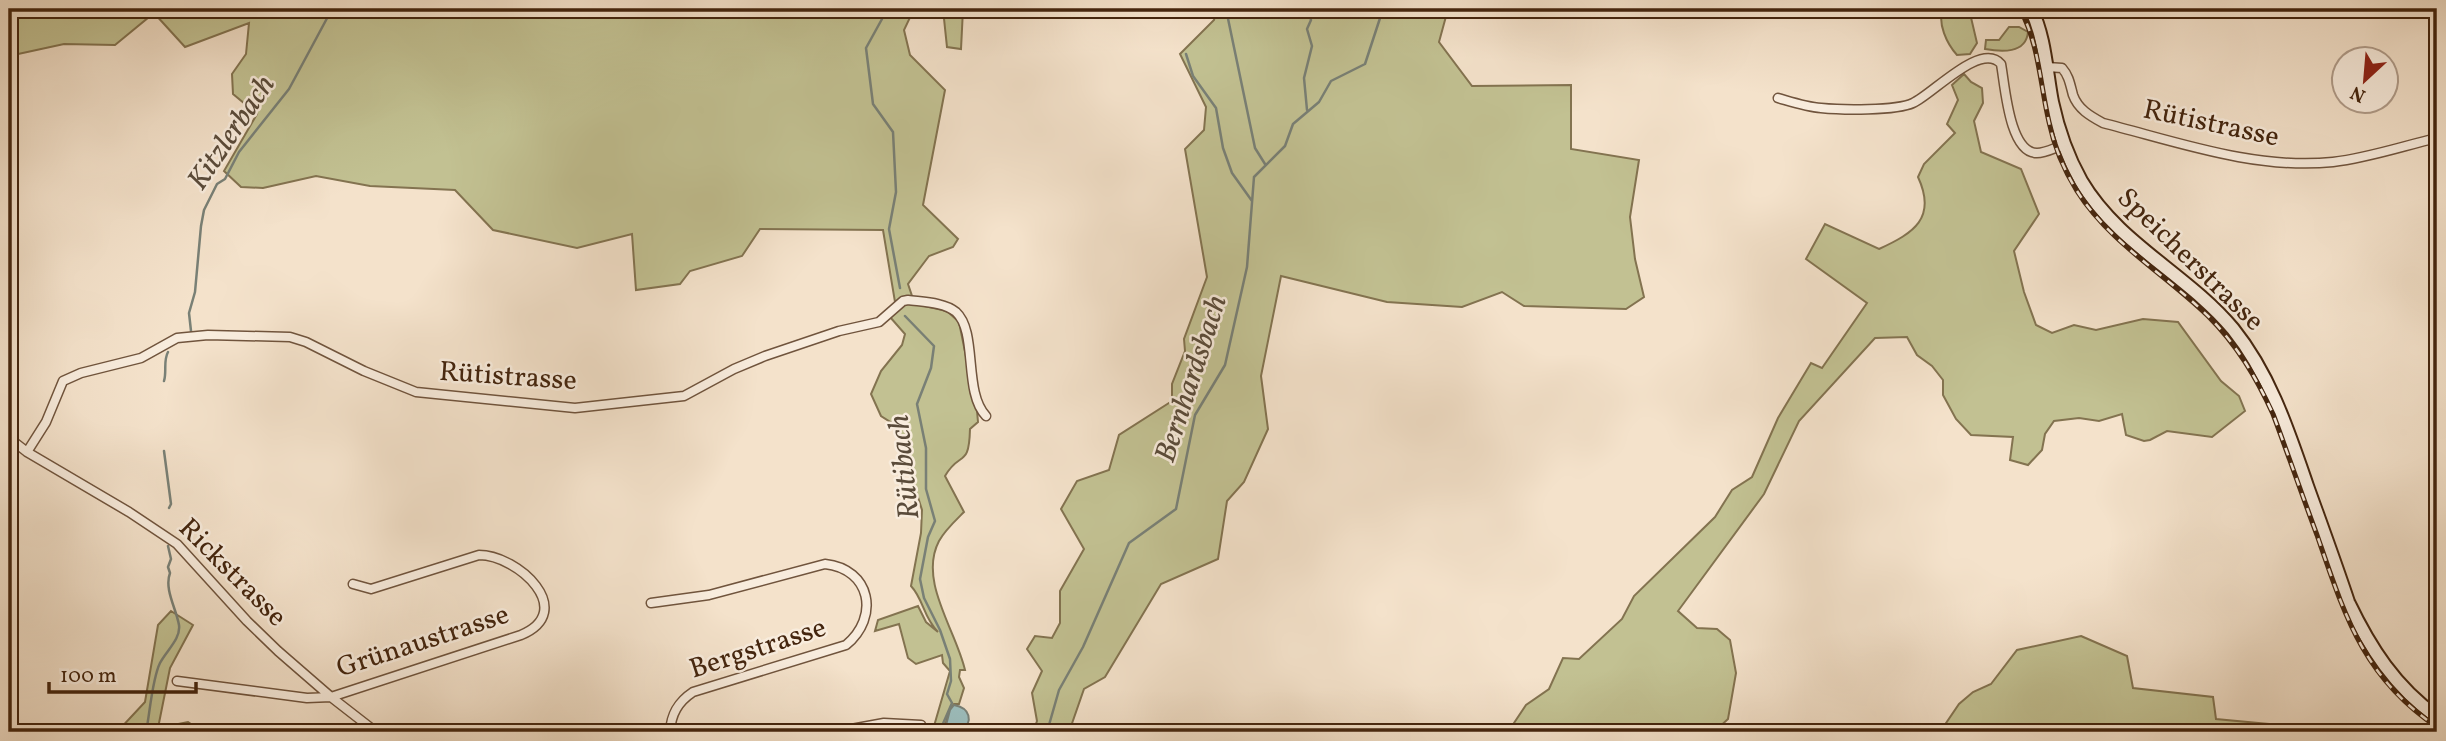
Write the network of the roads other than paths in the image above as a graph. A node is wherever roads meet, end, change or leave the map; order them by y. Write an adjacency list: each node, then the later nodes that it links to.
1 (2031, 9): 2 (main road, Speicherstrasse)
2 (2047, 67): 4 (street, Rütistrasse); 5 (main road, Speicherstrasse)
3 (1779, 98): 5 (street)
4 (2437, 138)
5 (2064, 145): 13 (main road, Speicherstrasse)
6 (986, 416): 8 (street, Rütistrasse)
7 (9, 438): 8 (street, Rickstrasse)
8 (27, 452): 12 (street, Rickstrasse)
9 (353, 584): 12 (street, Grünaustrasse)
10 (650, 603): 16 (street, Bergstrasse)
11 (177, 681): 12 (street, Grünaustrasse)
12 (331, 697): 15 (street, Rickstrasse)
13 (2437, 717)
14 (921, 725): 17 (street)
15 (376, 732)
16 (670, 732)
17 (835, 732)

